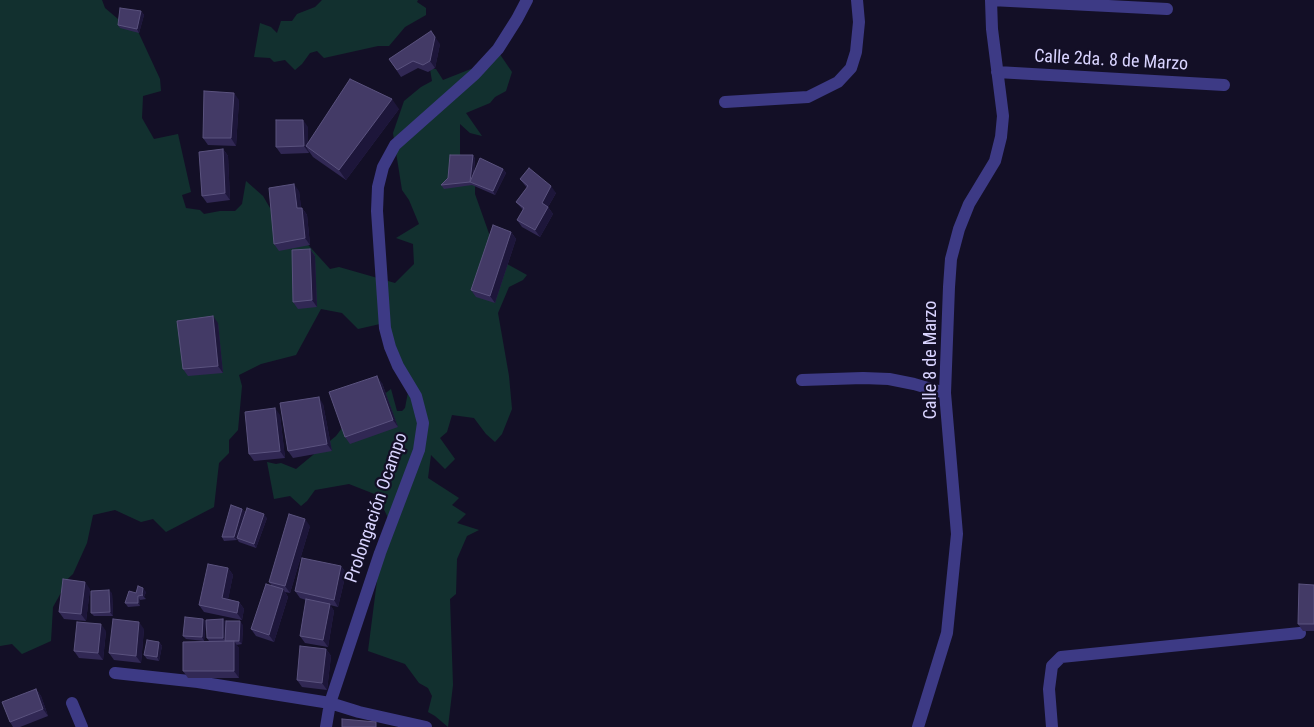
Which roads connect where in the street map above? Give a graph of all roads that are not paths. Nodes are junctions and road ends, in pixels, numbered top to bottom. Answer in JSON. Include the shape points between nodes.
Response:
{"nodes":[{"id":1,"x":527,"y":0,"type":"edge"},
{"id":2,"x":857,"y":0,"type":"edge"},
{"id":3,"x":992,"y":0,"type":"edge"},
{"id":4,"x":1167,"y":9,"type":"dead end"},
{"id":5,"x":997,"y":72,"type":"junction"},
{"id":6,"x":1224,"y":85,"type":"dead end"},
{"id":7,"x":725,"y":102,"type":"dead end"},
{"id":8,"x":802,"y":380,"type":"dead end"},
{"id":9,"x":946,"y":393,"type":"junction"},
{"id":10,"x":1300,"y":633,"type":"edge"},
{"id":11,"x":114,"y":673,"type":"dead end"},
{"id":12,"x":72,"y":703,"type":"dead end"},
{"id":13,"x":330,"y":703,"type":"junction"},
{"id":14,"x":82,"y":727,"type":"edge"},
{"id":15,"x":326,"y":727,"type":"edge"},
{"id":16,"x":426,"y":727,"type":"edge"},
{"id":17,"x":918,"y":727,"type":"edge"},
{"id":18,"x":1052,"y":727,"type":"edge"}],
"edges":[{"from":1,"to":13,"type":"street","name":"Prolongación Ocampo","via":[[498,49],[475,74],[395,145],[383,166],[377,211],[385,328],[398,366],[416,396],[423,423],[419,450],[380,553]]},
{"from":2,"to":7,"type":"street","via":[[856,52],[851,68],[838,82],[808,97]]},
{"from":3,"to":4,"type":"street"},
{"from":3,"to":5,"type":"street","name":"Calle 8 de Marzo"},
{"from":5,"to":6,"type":"street","name":"Calle 2da. 8 de Marzo"},
{"from":5,"to":9,"type":"street","name":"Calle 8 de Marzo","via":[[1003,116],[1001,137],[995,160],[959,229],[951,259]]},
{"from":8,"to":9,"type":"street","via":[[889,379]]},
{"from":9,"to":17,"type":"street","name":"Calle 8 de Marzo","via":[[957,534],[954,570],[947,633]]},
{"from":10,"to":18,"type":"street","via":[[1061,657],[1052,666],[1049,689]]},
{"from":11,"to":13,"type":"street","via":[[190,681]]},
{"from":12,"to":14,"type":"street"},
{"from":13,"to":15,"type":"street","name":"Prolongación Ocampo"},
{"from":13,"to":16,"type":"street"}]}
